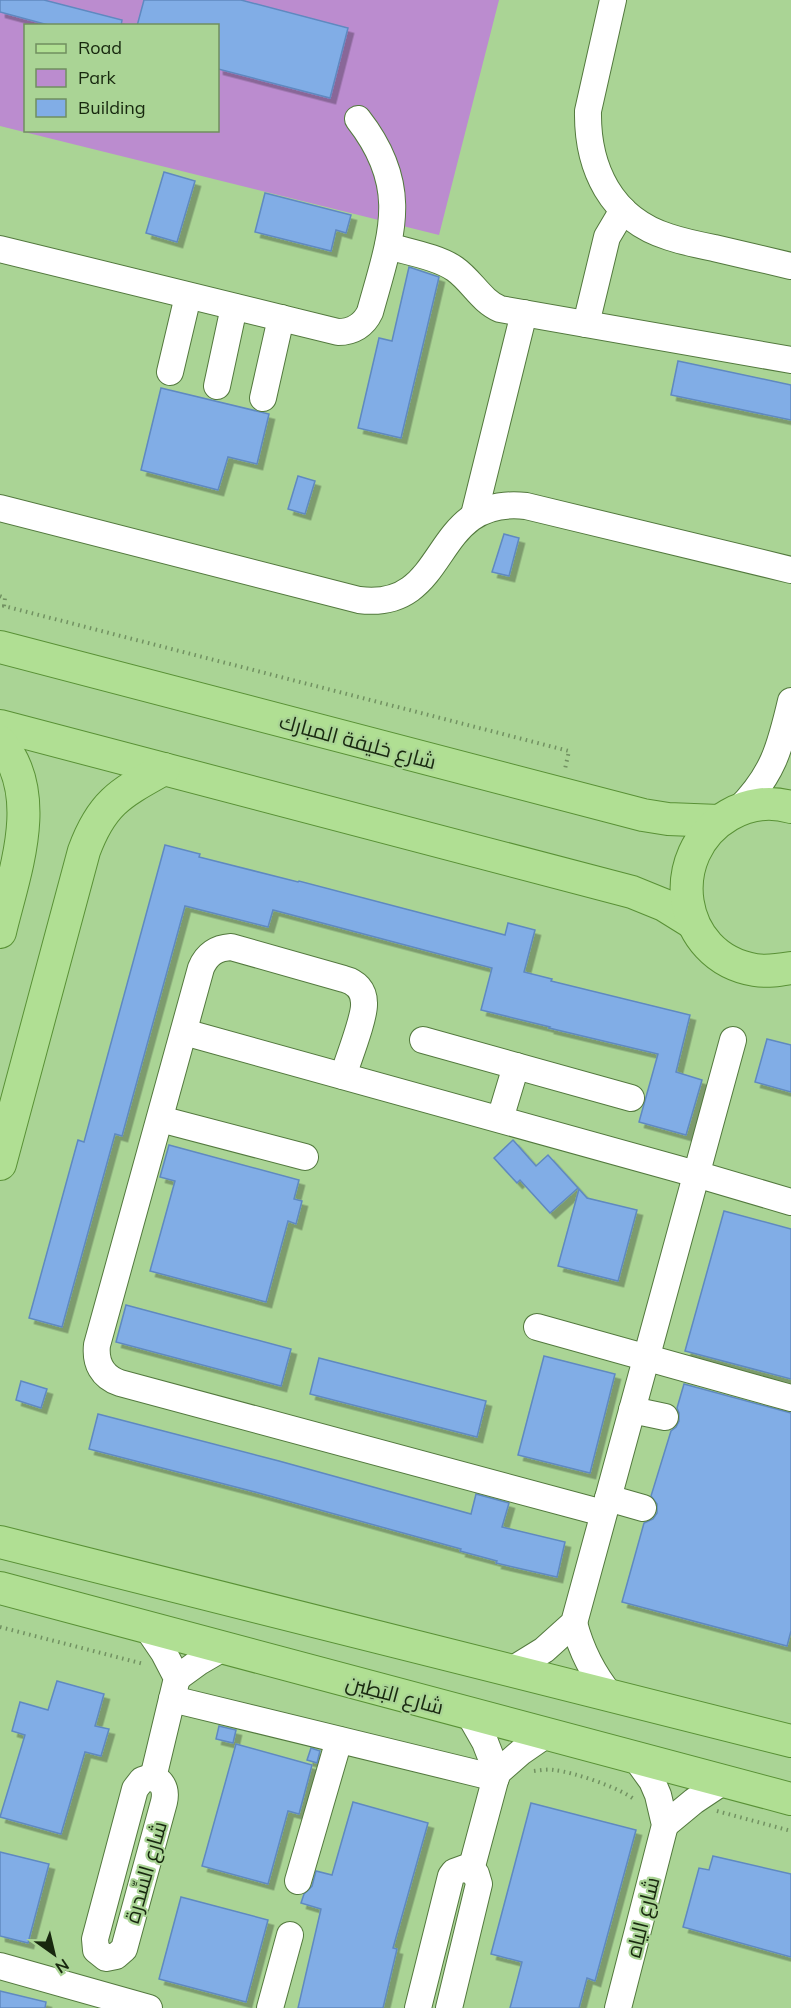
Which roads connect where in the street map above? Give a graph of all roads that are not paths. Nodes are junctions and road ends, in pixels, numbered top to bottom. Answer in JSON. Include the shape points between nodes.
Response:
{"nodes":[{"id":1,"x":613,"y":0,"type":"edge"},
{"id":2,"x":358,"y":119,"type":"dead end"},
{"id":3,"x":623,"y":210,"type":"junction"},
{"id":4,"x":388,"y":246,"type":"junction"},
{"id":5,"x":0,"y":249,"type":"edge"},
{"id":6,"x":791,"y":266,"type":"edge"},
{"id":7,"x":188,"y":296,"type":"junction"},
{"id":8,"x":234,"y":307,"type":"junction"},
{"id":9,"x":524,"y":313,"type":"junction"},
{"id":10,"x":281,"y":318,"type":"junction"},
{"id":11,"x":586,"y":324,"type":"junction"},
{"id":12,"x":791,"y":360,"type":"edge"},
{"id":13,"x":170,"y":372,"type":"dead end"},
{"id":14,"x":218,"y":386,"type":"dead end"},
{"id":15,"x":263,"y":398,"type":"dead end"},
{"id":16,"x":0,"y":508,"type":"edge"},
{"id":17,"x":474,"y":515,"type":"junction"},
{"id":18,"x":791,"y":570,"type":"edge"},
{"id":19,"x":0,"y":646,"type":"edge"},
{"id":20,"x":791,"y":701,"type":"edge"},
{"id":21,"x":0,"y":726,"type":"edge"},
{"id":22,"x":0,"y":742,"type":"edge"},
{"id":23,"x":164,"y":769,"type":"junction"},
{"id":24,"x":791,"y":807,"type":"edge"},
{"id":25,"x":729,"y":815,"type":"junction"},
{"id":26,"x":693,"y":923,"type":"junction"},
{"id":27,"x":0,"y":932,"type":"edge"},
{"id":28,"x":791,"y":968,"type":"edge"},
{"id":29,"x":184,"y":1032,"type":"junction"},
{"id":30,"x":423,"y":1040,"type":"dead end"},
{"id":31,"x":733,"y":1040,"type":"dead end"},
{"id":32,"x":516,"y":1066,"type":"junction"},
{"id":33,"x":343,"y":1076,"type":"junction"},
{"id":34,"x":631,"y":1098,"type":"dead end"},
{"id":35,"x":160,"y":1119,"type":"junction"},
{"id":36,"x":500,"y":1119,"type":"junction"},
{"id":37,"x":305,"y":1157,"type":"dead end"},
{"id":38,"x":0,"y":1164,"type":"edge"},
{"id":39,"x":696,"y":1174,"type":"junction"},
{"id":40,"x":791,"y":1203,"type":"edge"},
{"id":41,"x":537,"y":1327,"type":"dead end"},
{"id":42,"x":646,"y":1358,"type":"junction"},
{"id":43,"x":791,"y":1398,"type":"edge"},
{"id":44,"x":632,"y":1410,"type":"junction"},
{"id":45,"x":664,"y":1417,"type":"dead end"},
{"id":46,"x":606,"y":1506,"type":"junction"},
{"id":47,"x":643,"y":1508,"type":"dead end"},
{"id":48,"x":7,"y":1541,"type":"edge"},
{"id":49,"x":0,"y":1588,"type":"edge"},
{"id":50,"x":573,"y":1623,"type":"junction"},
{"id":51,"x":147,"y":1628,"type":"junction"},
{"id":52,"x":223,"y":1648,"type":"junction"},
{"id":53,"x":510,"y":1671,"type":"junction"},
{"id":54,"x":174,"y":1688,"type":"junction"},
{"id":55,"x":611,"y":1696,"type":"junction"},
{"id":56,"x":469,"y":1714,"type":"junction"},
{"id":57,"x":547,"y":1734,"type":"junction"},
{"id":58,"x":339,"y":1740,"type":"junction"},
{"id":59,"x":791,"y":1741,"type":"edge"},
{"id":60,"x":634,"y":1756,"type":"junction"},
{"id":61,"x":496,"y":1776,"type":"junction"},
{"id":62,"x":724,"y":1781,"type":"junction"},
{"id":63,"x":791,"y":1799,"type":"edge"},
{"id":64,"x":665,"y":1825,"type":"junction"},
{"id":65,"x":471,"y":1870,"type":"junction"},
{"id":66,"x":298,"y":1881,"type":"dead end"},
{"id":67,"x":290,"y":1935,"type":"dead end"},
{"id":68,"x":0,"y":1965,"type":"edge"},
{"id":69,"x":97,"y":1993,"type":"junction"},
{"id":70,"x":149,"y":2008,"type":"edge"},
{"id":71,"x":270,"y":2008,"type":"edge"},
{"id":72,"x":418,"y":2008,"type":"edge"},
{"id":73,"x":449,"y":2008,"type":"edge"},
{"id":74,"x":618,"y":2008,"type":"edge"}],
"edges":[{"from":1,"to":3,"type":"street","via":[[590,102],[588,129],[594,165]]},
{"from":2,"to":4,"type":"street","via":[[378,148],[390,181],[393,223]]},
{"from":3,"to":6,"type":"street","via":[[669,237]]},
{"from":3,"to":11,"type":"street","via":[[607,237]]},
{"from":4,"to":9,"type":"street","via":[[452,267],[493,306]]},
{"from":4,"to":10,"type":"street","via":[[370,312],[357,328],[338,332]]},
{"from":5,"to":7,"type":"street"},
{"from":7,"to":8,"type":"street"},
{"from":7,"to":13,"type":"street"},
{"from":8,"to":10,"type":"street"},
{"from":8,"to":14,"type":"street"},
{"from":9,"to":11,"type":"street"},
{"from":9,"to":17,"type":"street"},
{"from":10,"to":15,"type":"street"},
{"from":11,"to":12,"type":"street"},
{"from":16,"to":17,"type":"street","via":[[370,601],[394,598],[415,586],[453,534]]},
{"from":17,"to":18,"type":"street","via":[[499,506],[526,506]]},
{"from":19,"to":25,"type":"main road","name":"شارع خليفة المبارك","via":[[643,815],[668,819]]},
{"from":20,"to":25,"type":"street","via":[[774,762],[759,788]]},
{"from":21,"to":23,"type":"main road"},
{"from":22,"to":27,"type":"main road","via":[[13,760],[24,808],[19,853]]},
{"from":23,"to":26,"type":"main road","via":[[632,892]]},
{"from":23,"to":38,"type":"main road","via":[[120,794],[107,806],[90,834]]},
{"from":24,"to":25,"type":"main road","name":"شارع خليفة المبارك","via":[[759,804]]},
{"from":25,"to":26,"type":"main road","via":[[706,834],[688,867],[687,905]]},
{"from":26,"to":28,"type":"main road","via":[[718,954],[735,964],[754,970]]},
{"from":29,"to":33,"type":"street"},
{"from":29,"to":33,"type":"street","via":[[201,968],[209,955],[231,947],[350,981],[360,989],[364,1007]]},
{"from":29,"to":35,"type":"street"},
{"from":30,"to":32,"type":"street"},
{"from":31,"to":39,"type":"street"},
{"from":32,"to":34,"type":"street"},
{"from":32,"to":36,"type":"street"},
{"from":33,"to":36,"type":"street"},
{"from":35,"to":37,"type":"street"},
{"from":35,"to":46,"type":"street","via":[[97,1345],[97,1361],[106,1376],[120,1383]]},
{"from":36,"to":39,"type":"street"},
{"from":39,"to":40,"type":"street"},
{"from":39,"to":42,"type":"street"},
{"from":41,"to":42,"type":"street"},
{"from":42,"to":43,"type":"street"},
{"from":42,"to":44,"type":"street"},
{"from":44,"to":45,"type":"street"},
{"from":44,"to":46,"type":"street"},
{"from":46,"to":47,"type":"street"},
{"from":46,"to":50,"type":"street"},
{"from":48,"to":53,"type":"main road"},
{"from":49,"to":51,"type":"main road","name":"شارع البَطِين"},
{"from":50,"to":53,"type":"street","via":[[544,1650]]},
{"from":50,"to":55,"type":"street","via":[[584,1654]]},
{"from":51,"to":52,"type":"main road","name":"شارع البَطِين"},
{"from":51,"to":54,"type":"street","via":[[165,1653]]},
{"from":52,"to":54,"type":"street","via":[[199,1662]]},
{"from":52,"to":56,"type":"main road","name":"شارع البَطِين"},
{"from":53,"to":55,"type":"main road"},
{"from":54,"to":58,"type":"street"},
{"from":54,"to":69,"type":"street","name":"شارع السِّدرة","via":[[153,1778],[163,1785],[164,1802],[124,1949],[106,1958]]},
{"from":55,"to":59,"type":"main road"},
{"from":56,"to":57,"type":"main road","name":"شارع البَطِين"},
{"from":56,"to":61,"type":"street","via":[[485,1742]]},
{"from":57,"to":60,"type":"main road","name":"شارع البَطِين"},
{"from":57,"to":61,"type":"street","via":[[520,1752]]},
{"from":58,"to":61,"type":"street"},
{"from":58,"to":66,"type":"street"},
{"from":60,"to":62,"type":"main road","name":"شارع البَطِين"},
{"from":60,"to":64,"type":"street","name":"شارع الياه","via":[[652,1781]]},
{"from":61,"to":65,"type":"street"},
{"from":62,"to":63,"type":"main road","name":"شارع البَطِين"},
{"from":62,"to":64,"type":"street"},
{"from":64,"to":74,"type":"street","name":"شارع الياه"},
{"from":65,"to":72,"type":"street","via":[[459,1869],[451,1876]]},
{"from":65,"to":73,"type":"street","via":[[479,1884]]},
{"from":67,"to":71,"type":"street"},
{"from":68,"to":69,"type":"street"},
{"from":69,"to":70,"type":"street"}]}
